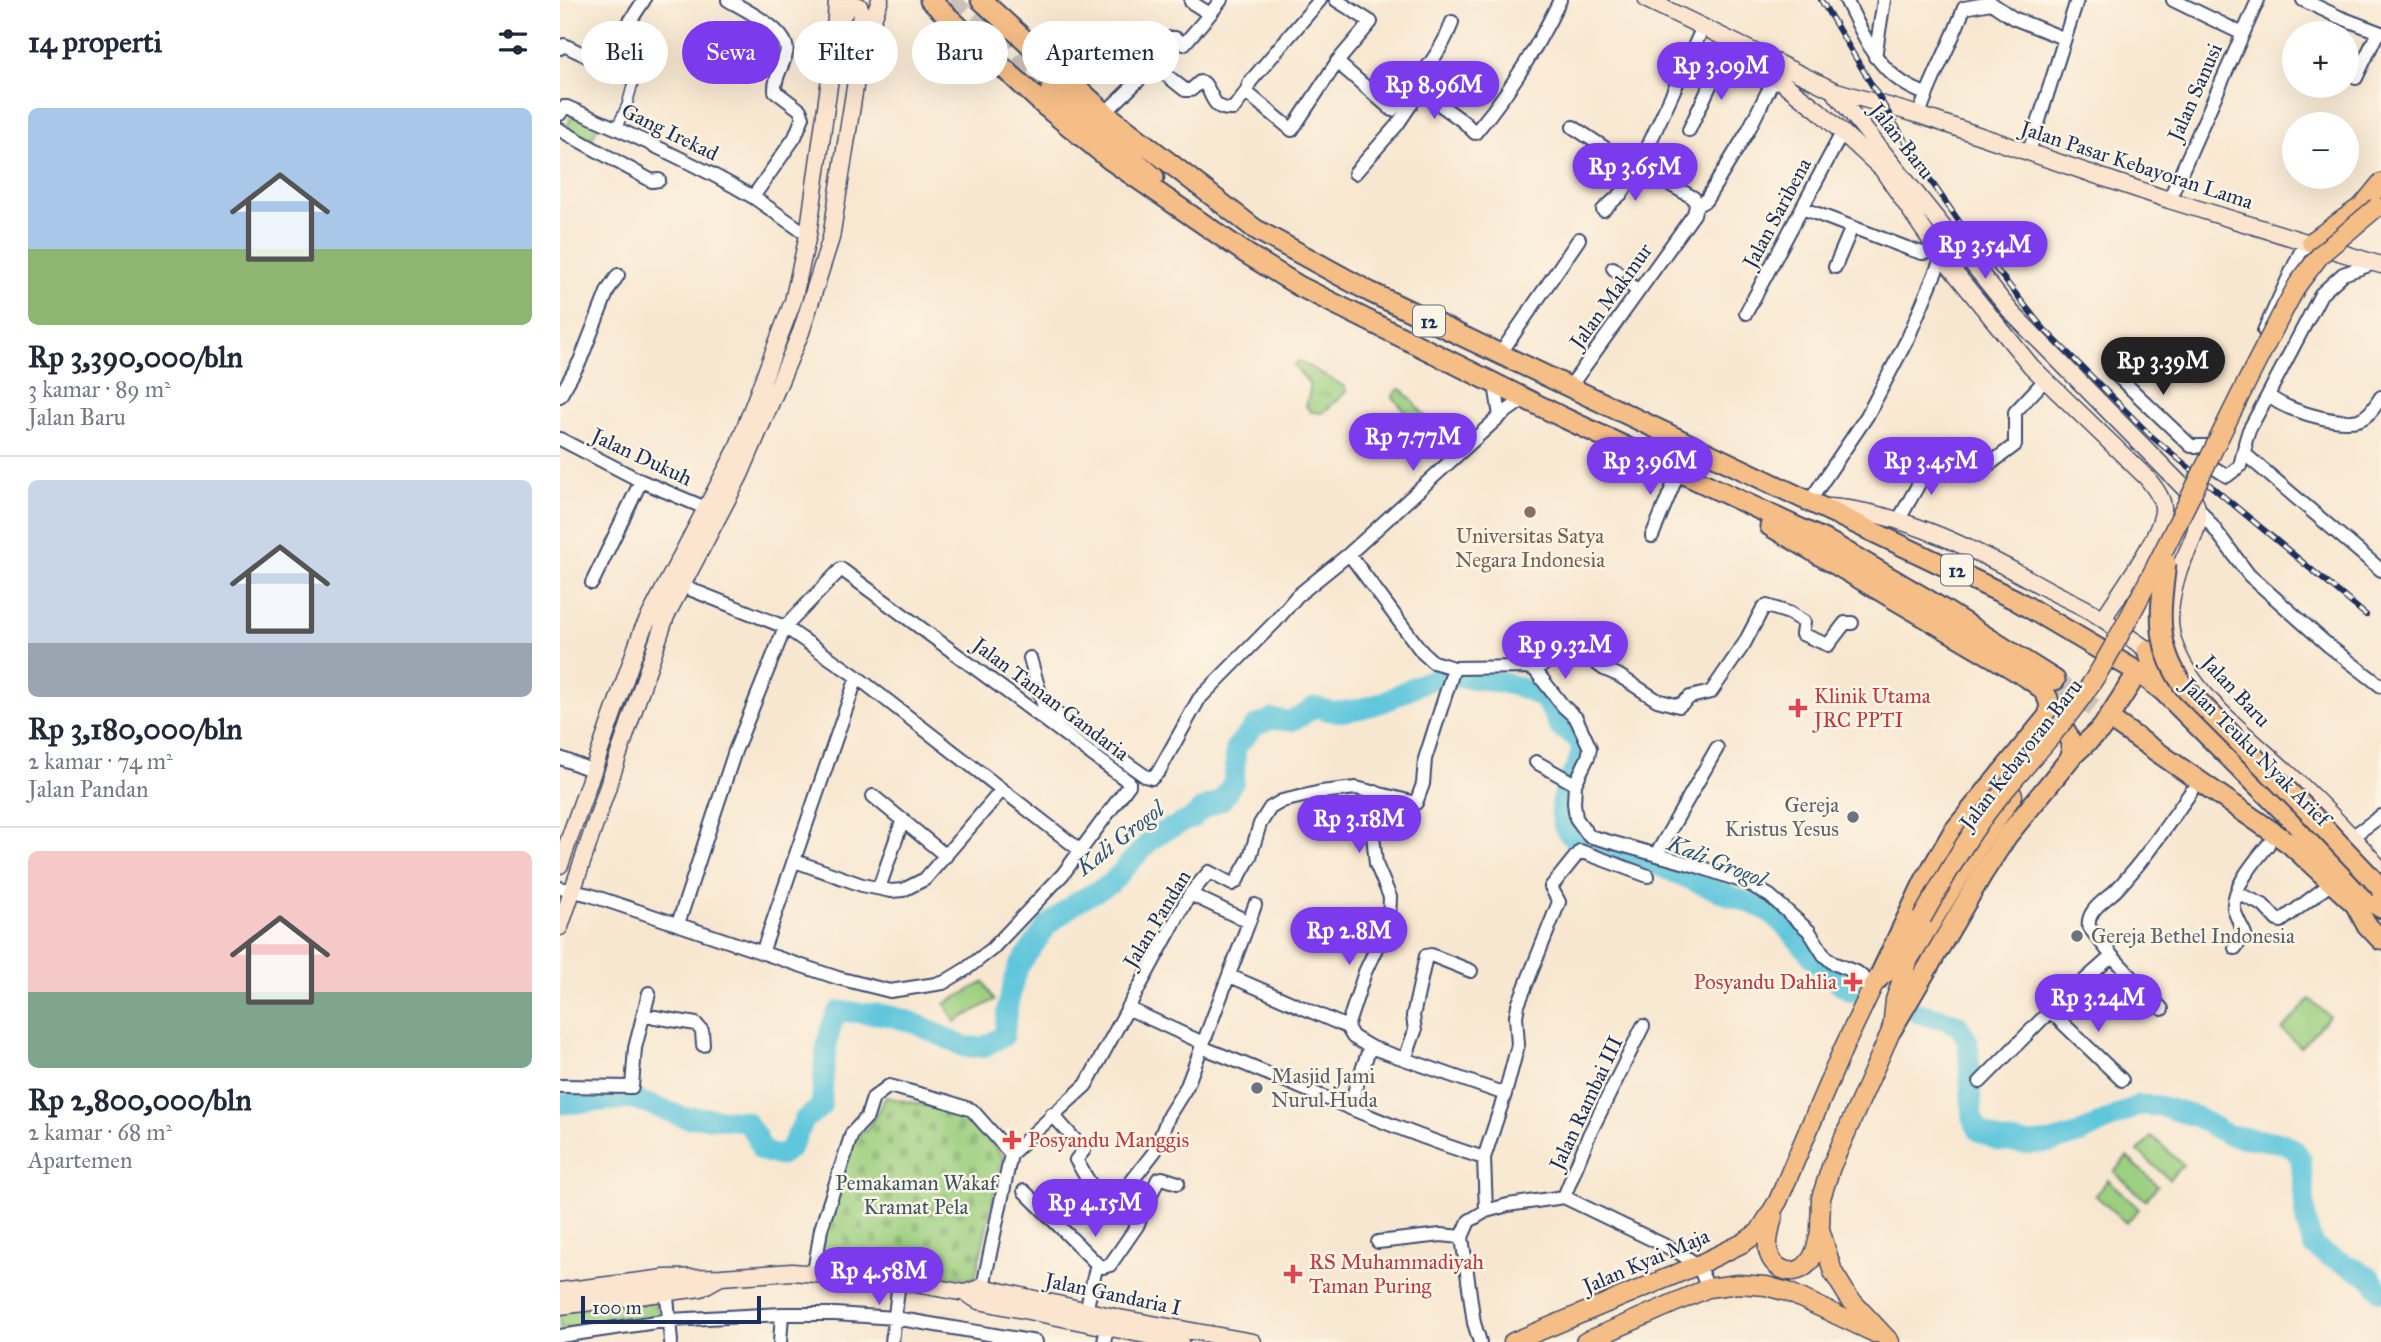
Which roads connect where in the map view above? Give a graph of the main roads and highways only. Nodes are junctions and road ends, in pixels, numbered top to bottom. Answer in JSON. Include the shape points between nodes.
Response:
{"nodes":[{"id":1,"x":837,"y":0,"type":"edge"},
{"id":2,"x":880,"y":0,"type":"edge"},
{"id":3,"x":930,"y":0,"type":"edge"},
{"id":4,"x":981,"y":0,"type":"edge"},
{"id":5,"x":1653,"y":1,"type":"edge"},
{"id":6,"x":835,"y":21,"type":"edge"},
{"id":7,"x":838,"y":21,"type":"edge"},
{"id":8,"x":861,"y":21,"type":"edge"},
{"id":9,"x":871,"y":21,"type":"edge"},
{"id":10,"x":1731,"y":46,"type":"junction"},
{"id":11,"x":829,"y":84,"type":"edge"},
{"id":12,"x":855,"y":84,"type":"edge"},
{"id":13,"x":1051,"y":89,"type":"tunnel mouth"},
{"id":14,"x":1833,"y":90,"type":"junction"},
{"id":15,"x":1882,"y":103,"type":"junction"},
{"id":16,"x":1846,"y":104,"type":"junction"},
{"id":17,"x":1098,"y":117,"type":"junction"},
{"id":18,"x":2381,"y":183,"type":"edge"},
{"id":19,"x":2380,"y":209,"type":"edge"},
{"id":20,"x":1196,"y":219,"type":"junction"},
{"id":21,"x":2311,"y":242,"type":"junction"},
{"id":22,"x":2378,"y":264,"type":"edge"},
{"id":23,"x":796,"y":292,"type":"junction"},
{"id":24,"x":813,"y":295,"type":"junction"},
{"id":25,"x":1731,"y":495,"type":"junction"},
{"id":26,"x":1816,"y":504,"type":"junction"},
{"id":27,"x":2155,"y":536,"type":"junction"},
{"id":28,"x":2185,"y":554,"type":"junction"},
{"id":29,"x":2166,"y":563,"type":"junction"},
{"id":30,"x":2103,"y":619,"type":"junction"},
{"id":31,"x":2147,"y":650,"type":"junction"},
{"id":32,"x":2181,"y":663,"type":"junction"},
{"id":33,"x":2138,"y":672,"type":"junction"},
{"id":34,"x":2055,"y":680,"type":"tunnel mouth"},
{"id":35,"x":2164,"y":692,"type":"junction"},
{"id":36,"x":2110,"y":726,"type":"junction"},
{"id":37,"x":2038,"y":728,"type":"junction"},
{"id":38,"x":2072,"y":757,"type":"junction"},
{"id":39,"x":560,"y":865,"type":"edge"},
{"id":40,"x":2381,"y":870,"type":"edge"},
{"id":41,"x":2326,"y":876,"type":"junction"},
{"id":42,"x":566,"y":889,"type":"edge"},
{"id":43,"x":2371,"y":900,"type":"edge"},
{"id":44,"x":2381,"y":914,"type":"edge"},
{"id":45,"x":1926,"y":923,"type":"junction"},
{"id":46,"x":2381,"y":926,"type":"edge"},
{"id":47,"x":560,"y":927,"type":"edge"},
{"id":48,"x":2381,"y":940,"type":"edge"},
{"id":49,"x":1876,"y":983,"type":"junction"},
{"id":50,"x":1892,"y":1029,"type":"junction"},
{"id":51,"x":1778,"y":1200,"type":"junction"},
{"id":52,"x":1820,"y":1229,"type":"junction"},
{"id":53,"x":666,"y":1285,"type":"junction"},
{"id":54,"x":560,"y":1291,"type":"edge"},
{"id":55,"x":976,"y":1294,"type":"junction"},
{"id":56,"x":560,"y":1306,"type":"edge"},
{"id":57,"x":1107,"y":1329,"type":"edge"},
{"id":58,"x":1218,"y":1339,"type":"edge"},
{"id":59,"x":1180,"y":1342,"type":"edge"},
{"id":60,"x":1253,"y":1342,"type":"edge"},
{"id":61,"x":1513,"y":1342,"type":"edge"},
{"id":62,"x":1585,"y":1342,"type":"edge"},
{"id":63,"x":1890,"y":1342,"type":"edge"}],
"edges":[{"from":1,"to":6,"type":"main road"},
{"from":2,"to":9,"type":"main road"},
{"from":3,"to":20,"type":"highway","number":"12","via":[[1109,159]]},
{"from":4,"to":17,"type":"highway","number":"12"},
{"from":5,"to":10,"type":"main road"},
{"from":7,"to":8,"type":"main road","via":[[851,4],[859,6]]},
{"from":10,"to":14,"type":"main road"},
{"from":10,"to":27,"type":"main road","name":"Jalan Baru","via":[[1843,131],[1882,169],[1939,254],[2044,380],[2158,492],[2163,505]]},
{"from":11,"to":23,"type":"main road"},
{"from":12,"to":24,"type":"main road","via":[[831,238]]},
{"from":13,"to":17,"type":"highway","number":"12"},
{"from":14,"to":15,"type":"main road","name":"Jalan Pasar Kebayoran Lama"},
{"from":14,"to":16,"type":"main road","name":"Jalan Baru"},
{"from":15,"to":16,"type":"main road","name":"Jalan Pasar Kebayoran Lama"},
{"from":15,"to":21,"type":"main road","name":"Jalan Pasar Kebayoran Lama","via":[[2168,200]]},
{"from":16,"to":28,"type":"main road","name":"Jalan Baru","via":[[2012,313],[2193,497],[2198,526]]},
{"from":17,"to":20,"type":"highway","number":"12"},
{"from":17,"to":26,"type":"highway","number":"12","via":[[1149,160],[1340,277]]},
{"from":18,"to":21,"type":"main road","via":[[2363,205]]},
{"from":19,"to":29,"type":"main road","name":"Jalan Kebayoran Baru","via":[[2308,285]]},
{"from":19,"to":45,"type":"main road","name":"Jalan Kebayoran Baru","bridge":true,"via":[[2321,254],[2298,284],[2100,668],[2077,704],[1968,838]]},
{"from":20,"to":25,"type":"highway","number":"12","via":[[1299,286]]},
{"from":21,"to":22,"type":"main road","name":"Jalan Pasar Kebayoran Lama"},
{"from":23,"to":24,"type":"main road"},
{"from":23,"to":39,"type":"main road","via":[[736,451],[642,631]]},
{"from":24,"to":42,"type":"main road","via":[[740,475],[666,616]]},
{"from":25,"to":34,"type":"highway","number":"12","via":[[1865,561]]},
{"from":25,"to":37,"type":"highway","via":[[1784,535],[2039,686],[2051,708]]},
{"from":26,"to":30,"type":"main road","via":[[1936,534]]},
{"from":26,"to":33,"type":"highway","name":"Jalan Teuku Nyak Arief","number":"12","via":[[2003,593]]},
{"from":27,"to":28,"type":"main road","via":[[2162,550]]},
{"from":27,"to":30,"type":"main road","name":"Jalan Baru"},
{"from":28,"to":32,"type":"main road","name":"Jalan Baru","via":[[2170,620]]},
{"from":29,"to":43,"type":"highway","bridge":true,"via":[[2160,623],[2176,676],[2310,813]]},
{"from":29,"to":45,"type":"main road","name":"Jalan Kebayoran Baru","via":[[2096,696],[1993,823]]},
{"from":30,"to":31,"type":"main road"},
{"from":31,"to":32,"type":"main road"},
{"from":31,"to":35,"type":"highway"},
{"from":32,"to":40,"type":"main road","name":"Jalan Baru","via":[[2213,702],[2353,836]]},
{"from":33,"to":35,"type":"highway","name":"Jalan Teuku Nyak Arief","number":"12"},
{"from":33,"to":36,"type":"highway"},
{"from":35,"to":43,"type":"highway","name":"Jalan Teuku Nyak Arief","number":"12"},
{"from":36,"to":38,"type":"highway"},
{"from":36,"to":41,"type":"highway","number":"12","via":[[2290,844]]},
{"from":36,"to":41,"type":"highway","via":[[2191,792],[2290,859]]},
{"from":37,"to":38,"type":"highway","via":[[2063,728],[2071,737]]},
{"from":37,"to":49,"type":"highway","via":[[1953,832],[1920,889]]},
{"from":38,"to":50,"type":"highway","via":[[2001,845]]},
{"from":41,"to":43,"type":"highway","name":"Jalan Teuku Nyak Arief","number":"12"},
{"from":42,"to":47,"type":"main road"},
{"from":43,"to":44,"type":"highway","number":"12"},
{"from":43,"to":46,"type":"highway","number":"12"},
{"from":43,"to":48,"type":"highway","name":"Jalan Teuku Nyak Arief","number":"12","via":[[2366,924]]},
{"from":45,"to":49,"type":"main road","name":"Jalan Kebayoran Baru"},
{"from":45,"to":50,"type":"main road","name":"Jalan Kebayoran Baru","via":[[1895,1000]]},
{"from":49,"to":51,"type":"main road","name":"Jalan Kebayoran Baru"},
{"from":50,"to":52,"type":"main road","name":"Jalan Kebayoran Baru","via":[[1831,1167],[1821,1198]]},
{"from":51,"to":52,"type":"main road","via":[[1768,1243],[1778,1267],[1794,1272],[1808,1264]]},
{"from":51,"to":61,"type":"main road","name":"Jalan Kyai Maja","via":[[1759,1232],[1743,1243]]},
{"from":52,"to":63,"type":"main road","name":"Jalan Kebayoran Baru","via":[[1843,1290]]},
{"from":53,"to":54,"type":"main road","name":"Jalan Gandaria I"},
{"from":53,"to":55,"type":"main road","name":"Jalan Gandaria I","via":[[792,1272],[899,1281]]},
{"from":53,"to":56,"type":"main road","name":"Jalan Gandaria I"},
{"from":55,"to":57,"type":"main road","name":"Jalan Gandaria I"},
{"from":55,"to":57,"type":"main road","name":"Jalan Gandaria I","via":[[1086,1311]]},
{"from":57,"to":58,"type":"main road","name":"Jalan Gandaria I"},
{"from":57,"to":59,"type":"main road","name":"Jalan Gandaria I"},
{"from":58,"to":60,"type":"main road","name":"Jalan Gandaria I"},
{"from":62,"to":63,"type":"main road","via":[[1708,1288],[1738,1284],[1775,1288]]}]}
